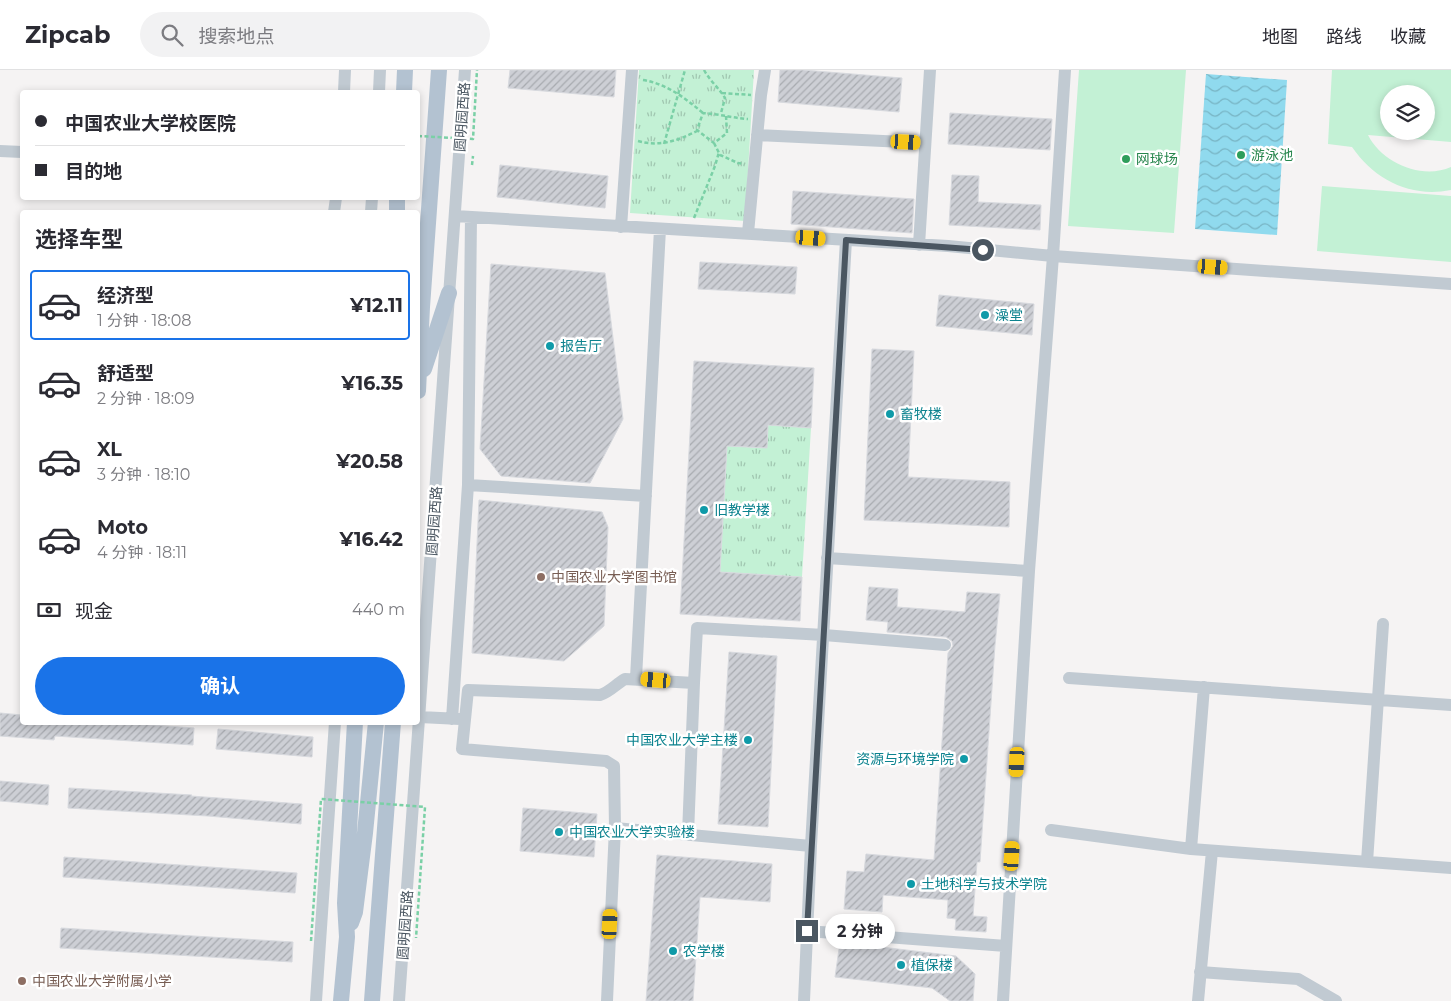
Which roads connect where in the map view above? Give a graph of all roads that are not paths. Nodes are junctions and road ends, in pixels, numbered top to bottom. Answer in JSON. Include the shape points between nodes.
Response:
{"nodes":[{"id":1,"x":345,"y":70,"type":"edge"},
{"id":2,"x":380,"y":70,"type":"edge"},
{"id":3,"x":405,"y":70,"type":"edge"},
{"id":4,"x":439,"y":70,"type":"edge"},
{"id":5,"x":465,"y":70,"type":"edge"},
{"id":6,"x":766,"y":70,"type":"edge"},
{"id":7,"x":930,"y":70,"type":"edge"},
{"id":8,"x":1065,"y":70,"type":"edge"},
{"id":9,"x":631,"y":74,"type":"edge"},
{"id":10,"x":344,"y":90,"type":"edge"},
{"id":11,"x":379,"y":90,"type":"edge"},
{"id":12,"x":404,"y":90,"type":"edge"},
{"id":13,"x":757,"y":135,"type":"junction"},
{"id":14,"x":925,"y":143,"type":"junction"},
{"id":15,"x":0,"y":151,"type":"edge"},
{"id":16,"x":20,"y":152,"type":"edge"},
{"id":17,"x":455,"y":216,"type":"junction"},
{"id":18,"x":471,"y":217,"type":"junction"},
{"id":19,"x":621,"y":227,"type":"junction"},
{"id":20,"x":660,"y":229,"type":"junction"},
{"id":21,"x":748,"y":233,"type":"junction"},
{"id":22,"x":846,"y":240,"type":"junction"},
{"id":23,"x":919,"y":245,"type":"junction"},
{"id":24,"x":1053,"y":256,"type":"junction"},
{"id":25,"x":1451,"y":284,"type":"edge"},
{"id":26,"x":449,"y":292,"type":"junction"},
{"id":27,"x":420,"y":349,"type":"edge"},
{"id":28,"x":420,"y":385,"type":"edge"},
{"id":29,"x":468,"y":485,"type":"junction"},
{"id":30,"x":646,"y":496,"type":"junction"},
{"id":31,"x":827,"y":558,"type":"junction"},
{"id":32,"x":1029,"y":571,"type":"junction"},
{"id":33,"x":1384,"y":624,"type":"dead end"},
{"id":34,"x":824,"y":635,"type":"junction"},
{"id":35,"x":945,"y":645,"type":"dead end"},
{"id":36,"x":636,"y":678,"type":"junction"},
{"id":37,"x":1069,"y":678,"type":"dead end"},
{"id":38,"x":694,"y":683,"type":"junction"},
{"id":39,"x":1204,"y":688,"type":"junction"},
{"id":40,"x":1378,"y":700,"type":"junction"},
{"id":41,"x":1451,"y":705,"type":"edge"},
{"id":42,"x":420,"y":717,"type":"joint"},
{"id":43,"x":459,"y":719,"type":"junction"},
{"id":44,"x":335,"y":725,"type":"edge"},
{"id":45,"x":355,"y":725,"type":"edge"},
{"id":46,"x":376,"y":725,"type":"edge"},
{"id":47,"x":393,"y":725,"type":"edge"},
{"id":48,"x":419,"y":725,"type":"edge"},
{"id":49,"x":615,"y":828,"type":"junction"},
{"id":50,"x":1051,"y":830,"type":"dead end"},
{"id":51,"x":688,"y":834,"type":"junction"},
{"id":52,"x":810,"y":846,"type":"junction"},
{"id":53,"x":1192,"y":850,"type":"junction"},
{"id":54,"x":1212,"y":851,"type":"junction"},
{"id":55,"x":1367,"y":862,"type":"junction"},
{"id":56,"x":1451,"y":868,"type":"edge"},
{"id":57,"x":807,"y":931,"type":"junction"},
{"id":58,"x":347,"y":937,"type":"junction"},
{"id":59,"x":1006,"y":946,"type":"junction"},
{"id":60,"x":1200,"y":972,"type":"junction"},
{"id":61,"x":316,"y":1001,"type":"edge"},
{"id":62,"x":341,"y":1001,"type":"edge"},
{"id":63,"x":372,"y":1001,"type":"edge"},
{"id":64,"x":399,"y":1001,"type":"edge"},
{"id":65,"x":607,"y":1001,"type":"edge"},
{"id":66,"x":804,"y":1001,"type":"edge"},
{"id":67,"x":1003,"y":1001,"type":"edge"},
{"id":68,"x":1198,"y":1001,"type":"edge"},
{"id":69,"x":1336,"y":1001,"type":"edge"}],
"edges":[{"from":1,"to":10,"type":"street"},
{"from":2,"to":11,"type":"street"},
{"from":3,"to":12,"type":"main road"},
{"from":4,"to":27,"type":"main road","name":"圆明园西路"},
{"from":5,"to":17,"type":"street","name":"圆明园西路"},
{"from":6,"to":13,"type":"street"},
{"from":7,"to":14,"type":"street"},
{"from":8,"to":24,"type":"street"},
{"from":9,"to":19,"type":"street"},
{"from":13,"to":14,"type":"street"},
{"from":13,"to":21,"type":"street"},
{"from":14,"to":23,"type":"street"},
{"from":15,"to":16,"type":"street"},
{"from":17,"to":18,"type":"street"},
{"from":17,"to":26,"type":"street","name":"圆明园西路"},
{"from":18,"to":19,"type":"street"},
{"from":18,"to":29,"type":"street"},
{"from":19,"to":20,"type":"street"},
{"from":20,"to":21,"type":"street"},
{"from":20,"to":30,"type":"street"},
{"from":21,"to":22,"type":"street"},
{"from":22,"to":23,"type":"street"},
{"from":22,"to":31,"type":"street"},
{"from":23,"to":24,"type":"street"},
{"from":24,"to":25,"type":"street"},
{"from":24,"to":32,"type":"street"},
{"from":26,"to":28,"type":"main road"},
{"from":26,"to":42,"type":"street","name":"圆明园西路"},
{"from":29,"to":30,"type":"street"},
{"from":29,"to":43,"type":"street"},
{"from":30,"to":36,"type":"street"},
{"from":31,"to":32,"type":"street"},
{"from":31,"to":34,"type":"street"},
{"from":32,"to":59,"type":"street"},
{"from":33,"to":40,"type":"street"},
{"from":34,"to":35,"type":"street"},
{"from":34,"to":38,"type":"street","via":[[697,628]]},
{"from":34,"to":52,"type":"street"},
{"from":36,"to":38,"type":"street"},
{"from":36,"to":43,"type":"street","via":[[625,679],[600,695],[468,690]]},
{"from":37,"to":39,"type":"street"},
{"from":38,"to":51,"type":"street"},
{"from":39,"to":40,"type":"street"},
{"from":39,"to":53,"type":"street"},
{"from":40,"to":41,"type":"street"},
{"from":40,"to":55,"type":"street"},
{"from":42,"to":43,"type":"street"},
{"from":43,"to":49,"type":"street","via":[[462,749],[606,760],[614,766]]},
{"from":44,"to":61,"type":"street"},
{"from":45,"to":58,"type":"main road","via":[[345,903]]},
{"from":46,"to":58,"type":"main road","via":[[355,912]]},
{"from":47,"to":63,"type":"main road","name":"圆明园西路"},
{"from":48,"to":64,"type":"street","name":"圆明园西路"},
{"from":49,"to":51,"type":"street"},
{"from":49,"to":65,"type":"street"},
{"from":50,"to":53,"type":"street"},
{"from":51,"to":52,"type":"street"},
{"from":52,"to":57,"type":"street"},
{"from":53,"to":54,"type":"street"},
{"from":54,"to":55,"type":"street"},
{"from":54,"to":60,"type":"street"},
{"from":55,"to":56,"type":"street"},
{"from":57,"to":59,"type":"street"},
{"from":57,"to":66,"type":"street"},
{"from":58,"to":62,"type":"main road"},
{"from":59,"to":67,"type":"street"},
{"from":60,"to":68,"type":"street"},
{"from":60,"to":69,"type":"street","via":[[1298,979]]}]}
